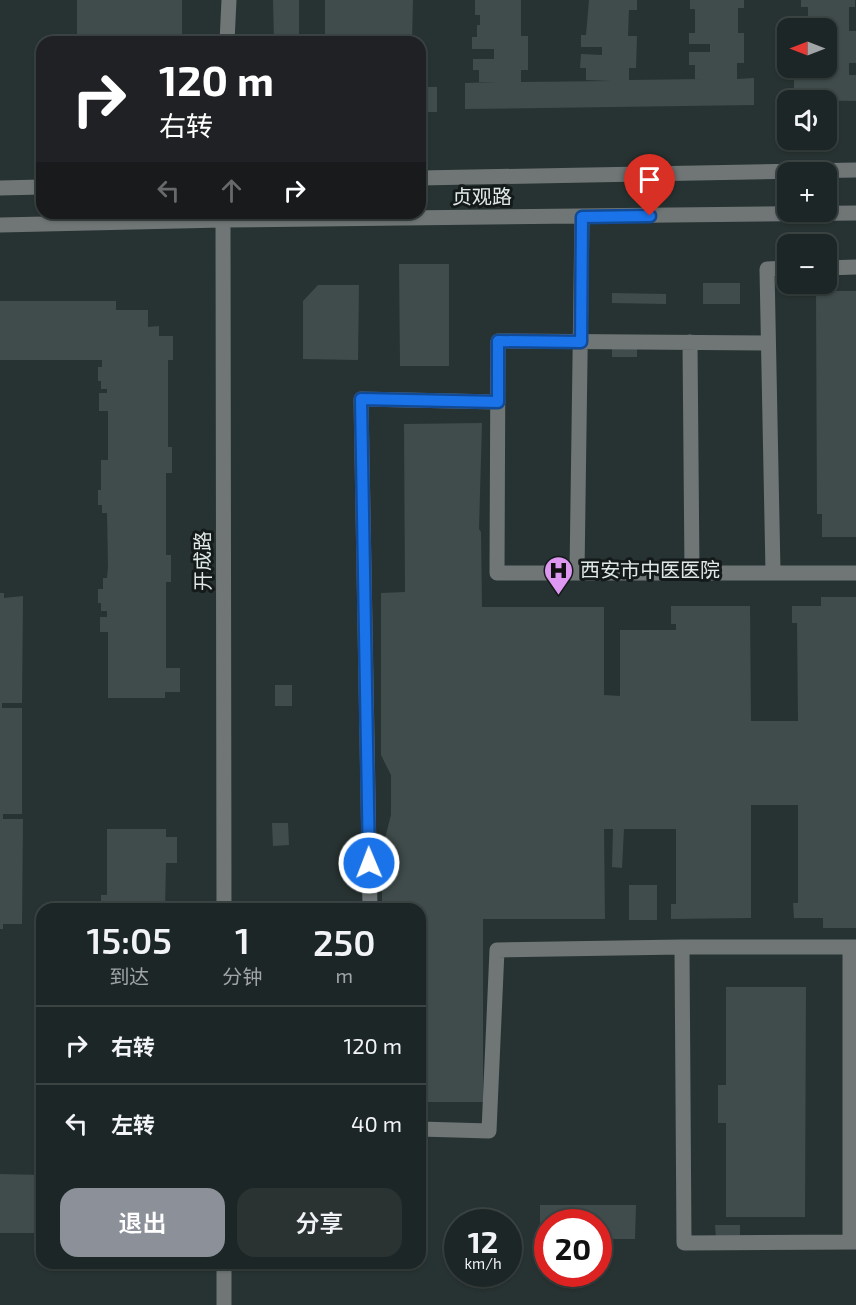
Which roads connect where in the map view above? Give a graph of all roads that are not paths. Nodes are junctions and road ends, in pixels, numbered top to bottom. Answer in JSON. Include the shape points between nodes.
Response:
{"nodes":[{"id":1,"x":229,"y":0,"type":"edge"},
{"id":2,"x":227,"y":36,"type":"edge"},
{"id":3,"x":856,"y":170,"type":"edge"},
{"id":4,"x":426,"y":178,"type":"edge"},
{"id":5,"x":36,"y":187,"type":"edge"},
{"id":6,"x":0,"y":188,"type":"edge"},
{"id":7,"x":856,"y":213,"type":"edge"},
{"id":8,"x":426,"y":217,"type":"edge"},
{"id":9,"x":582,"y":217,"type":"junction"},
{"id":10,"x":167,"y":219,"type":"edge"},
{"id":11,"x":223,"y":219,"type":"edge"},
{"id":12,"x":0,"y":225,"type":"edge"},
{"id":13,"x":856,"y":267,"type":"edge"},
{"id":14,"x":837,"y":268,"type":"edge"},
{"id":15,"x":777,"y":269,"type":"edge"},
{"id":16,"x":581,"y":342,"type":"junction"},
{"id":17,"x":690,"y":342,"type":"junction"},
{"id":18,"x":768,"y":343,"type":"junction"},
{"id":19,"x":498,"y":402,"type":"junction"},
{"id":20,"x":577,"y":573,"type":"junction"},
{"id":21,"x":692,"y":573,"type":"junction"},
{"id":22,"x":773,"y":573,"type":"junction"},
{"id":23,"x":856,"y":573,"type":"edge"},
{"id":24,"x":224,"y":903,"type":"edge"},
{"id":25,"x":370,"y":903,"type":"edge"},
{"id":26,"x":682,"y":947,"type":"junction"},
{"id":27,"x":853,"y":947,"type":"edge"},
{"id":28,"x":426,"y":1129,"type":"edge"},
{"id":29,"x":853,"y":1242,"type":"edge"},
{"id":30,"x":224,"y":1269,"type":"edge"},
{"id":31,"x":224,"y":1305,"type":"edge"}],
"edges":[{"from":1,"to":2,"type":"street"},
{"from":3,"to":4,"type":"street","name":"贞观路"},
{"from":5,"to":6,"type":"street"},
{"from":7,"to":9,"type":"street","name":"贞观路"},
{"from":8,"to":9,"type":"street","name":"贞观路"},
{"from":9,"to":16,"type":"street"},
{"from":10,"to":12,"type":"street","name":"贞观路"},
{"from":11,"to":24,"type":"street","name":"开成路"},
{"from":13,"to":14,"type":"street"},
{"from":15,"to":18,"type":"street","via":[[767,269]]},
{"from":16,"to":17,"type":"street"},
{"from":16,"to":19,"type":"street","via":[[498,341]]},
{"from":16,"to":20,"type":"street"},
{"from":17,"to":18,"type":"street"},
{"from":17,"to":21,"type":"street"},
{"from":18,"to":22,"type":"street"},
{"from":19,"to":20,"type":"street","via":[[497,573]]},
{"from":19,"to":25,"type":"street","via":[[361,399]]},
{"from":20,"to":21,"type":"street"},
{"from":21,"to":22,"type":"street"},
{"from":22,"to":23,"type":"street"},
{"from":26,"to":27,"type":"street"},
{"from":26,"to":28,"type":"street","via":[[497,950],[489,1131]]},
{"from":26,"to":29,"type":"street","via":[[684,1243]]},
{"from":27,"to":29,"type":"street"},
{"from":30,"to":31,"type":"street"}]}
